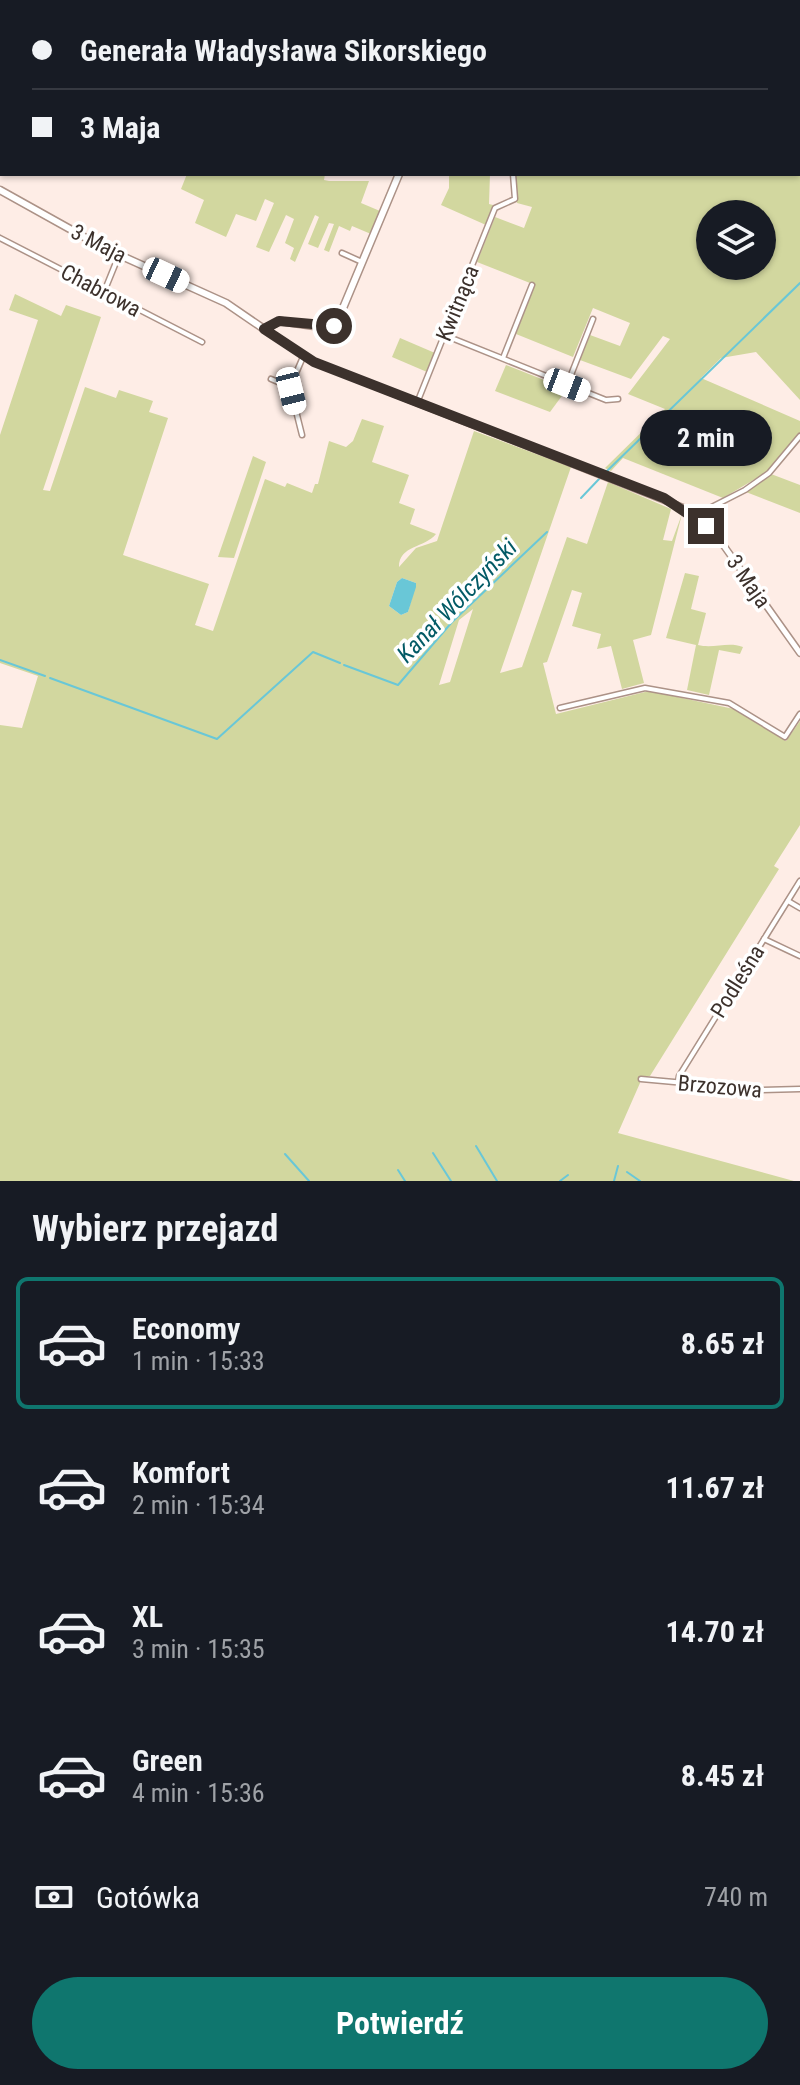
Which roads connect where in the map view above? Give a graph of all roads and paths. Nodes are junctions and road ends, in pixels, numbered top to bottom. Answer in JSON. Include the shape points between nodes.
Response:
{"nodes":[{"id":1,"x":398,"y":176,"type":"edge"},
{"id":2,"x":513,"y":176,"type":"edge"},
{"id":3,"x":0,"y":190,"type":"edge"},
{"id":4,"x":0,"y":238,"type":"edge"},
{"id":5,"x":342,"y":253,"type":"dead end"},
{"id":6,"x":119,"y":255,"type":"junction"},
{"id":7,"x":362,"y":262,"type":"junction"},
{"id":8,"x":532,"y":285,"type":"dead end"},
{"id":9,"x":104,"y":292,"type":"junction"},
{"id":10,"x":593,"y":319,"type":"dead end"},
{"id":11,"x":264,"y":329,"type":"junction"},
{"id":12,"x":444,"y":335,"type":"junction"},
{"id":13,"x":202,"y":342,"type":"dead end"},
{"id":14,"x":303,"y":357,"type":"junction"},
{"id":15,"x":502,"y":358,"type":"junction"},
{"id":16,"x":271,"y":379,"type":"dead end"},
{"id":17,"x":567,"y":385,"type":"junction"},
{"id":18,"x":290,"y":387,"type":"junction"},
{"id":19,"x":618,"y":399,"type":"dead end"},
{"id":20,"x":417,"y":403,"type":"junction"},
{"id":21,"x":302,"y":435,"type":"dead end"},
{"id":22,"x":800,"y":436,"type":"edge"},
{"id":23,"x":694,"y":516,"type":"junction"},
{"id":24,"x":800,"y":653,"type":"edge"},
{"id":25,"x":560,"y":708,"type":"dead end"},
{"id":26,"x":800,"y":714,"type":"edge"},
{"id":27,"x":800,"y":881,"type":"edge"},
{"id":28,"x":788,"y":901,"type":"junction"},
{"id":29,"x":800,"y":908,"type":"edge"},
{"id":30,"x":764,"y":939,"type":"junction"},
{"id":31,"x":800,"y":956,"type":"edge"},
{"id":32,"x":641,"y":1079,"type":"dead end"},
{"id":33,"x":678,"y":1082,"type":"junction"},
{"id":34,"x":800,"y":1089,"type":"edge"}],
"edges":[{"from":1,"to":7,"type":"main road"},
{"from":2,"to":12,"type":"street","name":"Kwitnąca","via":[[515,198],[499,204]]},
{"from":3,"to":6,"type":"main road","name":"3 Maja"},
{"from":4,"to":9,"type":"street","name":"Chabrowa"},
{"from":5,"to":7,"type":"street"},
{"from":6,"to":9,"type":"street"},
{"from":6,"to":11,"type":"main road","name":"3 Maja","via":[[226,303]]},
{"from":7,"to":11,"type":"main road","via":[[334,326],[279,321]]},
{"from":8,"to":15,"type":"street"},
{"from":9,"to":13,"type":"street","name":"Chabrowa"},
{"from":10,"to":17,"type":"street"},
{"from":11,"to":14,"type":"street","name":"3 Maja"},
{"from":12,"to":15,"type":"street"},
{"from":12,"to":20,"type":"street","name":"Kwitnąca"},
{"from":14,"to":18,"type":"street"},
{"from":14,"to":20,"type":"street","name":"3 Maja"},
{"from":15,"to":17,"type":"street"},
{"from":16,"to":18,"type":"street"},
{"from":17,"to":19,"type":"street","via":[[610,401]]},
{"from":18,"to":21,"type":"street"},
{"from":20,"to":23,"type":"street","name":"3 Maja","via":[[664,498]]},
{"from":22,"to":23,"type":"street","via":[[755,483]]},
{"from":23,"to":24,"type":"street","name":"3 Maja","via":[[728,551]]},
{"from":25,"to":26,"type":"street","via":[[645,688],[729,703],[785,737]]},
{"from":27,"to":28,"type":"street","name":"Podleśna"},
{"from":28,"to":29,"type":"street"},
{"from":28,"to":30,"type":"street","name":"Podleśna"},
{"from":30,"to":31,"type":"street"},
{"from":30,"to":33,"type":"street","name":"Podleśna"},
{"from":32,"to":33,"type":"street","name":"Brzozowa"},
{"from":33,"to":34,"type":"street","name":"Brzozowa"}]}
